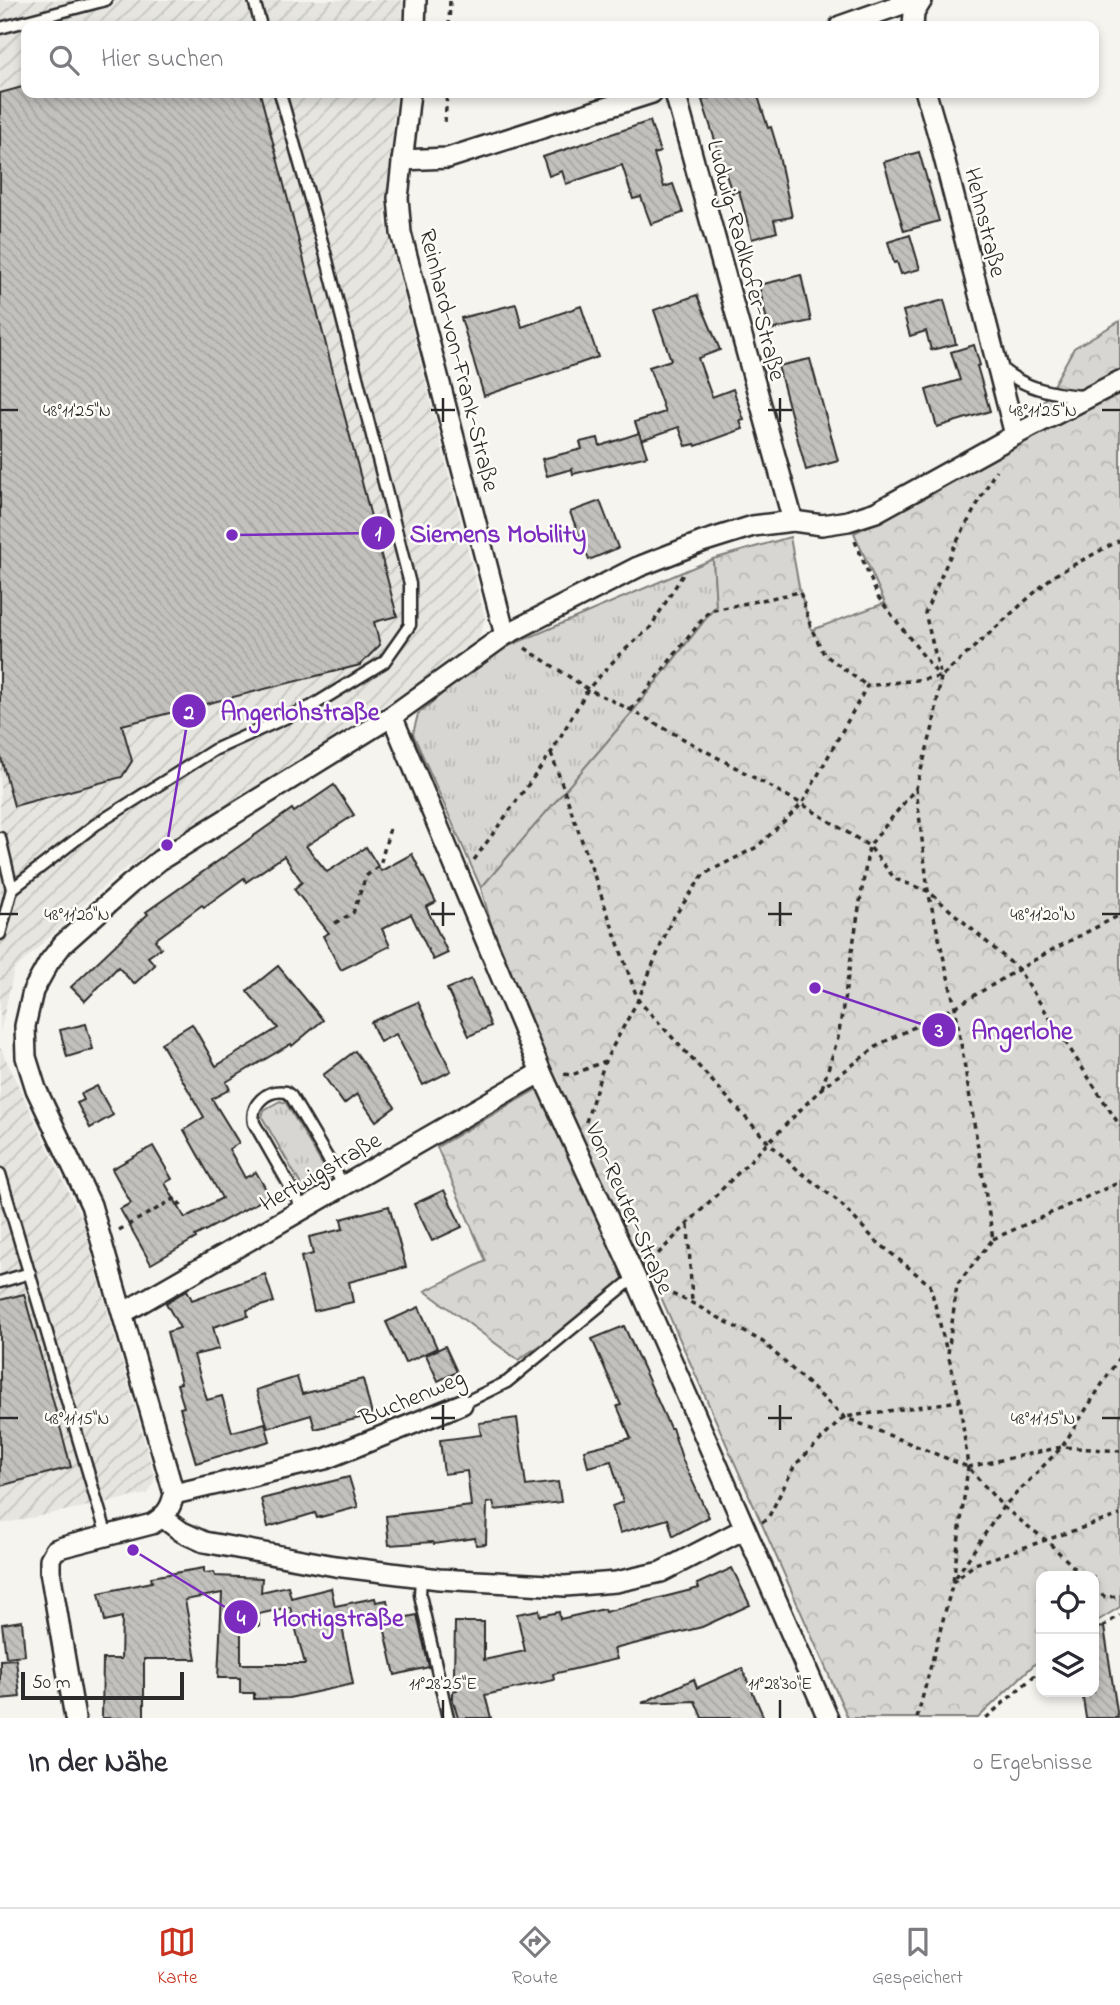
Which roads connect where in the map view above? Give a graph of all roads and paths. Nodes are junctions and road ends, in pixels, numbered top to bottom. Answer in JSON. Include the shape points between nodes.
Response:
{"nodes":[{"id":1,"x":106,"y":0,"type":"edge"},
{"id":2,"x":254,"y":0,"type":"edge"},
{"id":3,"x":416,"y":0,"type":"edge"},
{"id":4,"x":450,"y":0,"type":"edge"},
{"id":5,"x":914,"y":0,"type":"edge"},
{"id":6,"x":922,"y":0,"type":"edge"},
{"id":7,"x":26,"y":21,"type":"edge"},
{"id":8,"x":260,"y":21,"type":"edge"},
{"id":9,"x":415,"y":21,"type":"edge"},
{"id":10,"x":449,"y":21,"type":"edge"},
{"id":11,"x":862,"y":21,"type":"edge"},
{"id":12,"x":913,"y":21,"type":"edge"},
{"id":13,"x":21,"y":22,"type":"edge"},
{"id":14,"x":0,"y":28,"type":"edge"},
{"id":15,"x":281,"y":98,"type":"edge"},
{"id":16,"x":409,"y":98,"type":"edge"},
{"id":17,"x":447,"y":98,"type":"edge"},
{"id":18,"x":637,"y":98,"type":"edge"},
{"id":19,"x":676,"y":98,"type":"edge"},
{"id":20,"x":927,"y":98,"type":"edge"},
{"id":21,"x":445,"y":122,"type":"dead end"},
{"id":22,"x":402,"y":160,"type":"junction"},
{"id":23,"x":997,"y":365,"type":"junction"},
{"id":24,"x":1120,"y":381,"type":"edge"},
{"id":25,"x":1087,"y":397,"type":"junction"},
{"id":26,"x":1016,"y":435,"type":"junction"},
{"id":27,"x":997,"y":468,"type":"dead end"},
{"id":28,"x":793,"y":521,"type":"junction"},
{"id":29,"x":848,"y":521,"type":"junction"},
{"id":30,"x":1120,"y":540,"type":"edge"},
{"id":31,"x":702,"y":542,"type":"junction"},
{"id":32,"x":505,"y":635,"type":"junction"},
{"id":33,"x":940,"y":677,"type":"junction"},
{"id":34,"x":867,"y":686,"type":"junction"},
{"id":35,"x":588,"y":689,"type":"junction"},
{"id":36,"x":631,"y":710,"type":"junction"},
{"id":37,"x":392,"y":716,"type":"junction"},
{"id":38,"x":551,"y":753,"type":"junction"},
{"id":39,"x":916,"y":788,"type":"junction"},
{"id":40,"x":802,"y":804,"type":"junction"},
{"id":41,"x":391,"y":824,"type":"dead end"},
{"id":42,"x":0,"y":838,"type":"edge"},
{"id":43,"x":869,"y":846,"type":"junction"},
{"id":44,"x":460,"y":878,"type":"junction"},
{"id":45,"x":12,"y":889,"type":"junction"},
{"id":46,"x":928,"y":891,"type":"junction"},
{"id":47,"x":1120,"y":915,"type":"edge"},
{"id":48,"x":335,"y":923,"type":"dead end"},
{"id":49,"x":0,"y":934,"type":"edge"},
{"id":50,"x":1018,"y":969,"type":"junction"},
{"id":51,"x":638,"y":1000,"type":"junction"},
{"id":52,"x":955,"y":1007,"type":"junction"},
{"id":53,"x":606,"y":1061,"type":"junction"},
{"id":54,"x":541,"y":1072,"type":"junction"},
{"id":55,"x":822,"y":1088,"type":"junction"},
{"id":56,"x":1120,"y":1126,"type":"edge"},
{"id":57,"x":769,"y":1143,"type":"junction"},
{"id":58,"x":577,"y":1150,"type":"junction"},
{"id":59,"x":0,"y":1174,"type":"edge"},
{"id":60,"x":1120,"y":1182,"type":"edge"},
{"id":61,"x":344,"y":1186,"type":"junction"},
{"id":62,"x":183,"y":1209,"type":"dead end"},
{"id":63,"x":303,"y":1209,"type":"junction"},
{"id":64,"x":688,"y":1225,"type":"junction"},
{"id":65,"x":102,"y":1239,"type":"junction"},
{"id":66,"x":993,"y":1239,"type":"junction"},
{"id":67,"x":30,"y":1273,"type":"junction"},
{"id":68,"x":635,"y":1277,"type":"junction"},
{"id":69,"x":0,"y":1282,"type":"edge"},
{"id":70,"x":692,"y":1303,"type":"junction"},
{"id":71,"x":123,"y":1312,"type":"junction"},
{"id":72,"x":948,"y":1354,"type":"junction"},
{"id":73,"x":1120,"y":1356,"type":"edge"},
{"id":74,"x":960,"y":1401,"type":"junction"},
{"id":75,"x":462,"y":1404,"type":"joint"},
{"id":76,"x":844,"y":1417,"type":"junction"},
{"id":77,"x":1062,"y":1447,"type":"junction"},
{"id":78,"x":1120,"y":1451,"type":"edge"},
{"id":79,"x":968,"y":1467,"type":"junction"},
{"id":80,"x":174,"y":1494,"type":"junction"},
{"id":81,"x":1003,"y":1507,"type":"junction"},
{"id":82,"x":1120,"y":1515,"type":"edge"},
{"id":83,"x":162,"y":1517,"type":"junction"},
{"id":84,"x":744,"y":1530,"type":"junction"},
{"id":85,"x":107,"y":1536,"type":"junction"},
{"id":86,"x":1047,"y":1541,"type":"junction"},
{"id":87,"x":1078,"y":1571,"type":"edge"},
{"id":88,"x":421,"y":1577,"type":"junction"},
{"id":89,"x":953,"y":1582,"type":"junction"},
{"id":90,"x":1099,"y":1592,"type":"edge"},
{"id":91,"x":1120,"y":1596,"type":"edge"},
{"id":92,"x":1120,"y":1615,"type":"edge"},
{"id":93,"x":1099,"y":1629,"type":"edge"},
{"id":94,"x":1036,"y":1674,"type":"edge"},
{"id":95,"x":75,"y":1718,"type":"edge"},
{"id":96,"x":448,"y":1718,"type":"edge"},
{"id":97,"x":828,"y":1718,"type":"edge"},
{"id":98,"x":917,"y":1718,"type":"edge"},
{"id":99,"x":986,"y":1718,"type":"edge"}],
"edges":[{"from":1,"to":7,"type":"lane"},
{"from":2,"to":8,"type":"lane"},
{"from":3,"to":9,"type":"street"},
{"from":4,"to":10,"type":"path"},
{"from":5,"to":11,"type":"street"},
{"from":6,"to":12,"type":"street"},
{"from":13,"to":14,"type":"lane"},
{"from":15,"to":45,"type":"lane","via":[[410,584],[410,625],[384,662],[312,706],[214,750],[95,825]]},
{"from":16,"to":22,"type":"street","name":"Reinhard-von-Frank-Straße"},
{"from":17,"to":21,"type":"path"},
{"from":18,"to":22,"type":"street","via":[[448,159]]},
{"from":19,"to":28,"type":"street","name":"Ludwig-Radlkofer-Straße"},
{"from":20,"to":23,"type":"street","name":"Hehnstraße"},
{"from":22,"to":32,"type":"street","name":"Reinhard-von-Frank-Straße","via":[[401,233]]},
{"from":23,"to":25,"type":"lane","via":[[1036,388]]},
{"from":23,"to":26,"type":"street","name":"Hehnstraße"},
{"from":24,"to":25,"type":"street"},
{"from":25,"to":26,"type":"street"},
{"from":26,"to":29,"type":"street","via":[[876,512]]},
{"from":27,"to":33,"type":"path","via":[[925,613]]},
{"from":28,"to":29,"type":"street","via":[[822,525]]},
{"from":28,"to":31,"type":"street","via":[[754,526]]},
{"from":29,"to":33,"type":"path","via":[[878,597]]},
{"from":30,"to":33,"type":"path","via":[[1053,576]]},
{"from":31,"to":32,"type":"street","via":[[638,567]]},
{"from":31,"to":35,"type":"path","via":[[650,628]]},
{"from":32,"to":35,"type":"path"},
{"from":32,"to":37,"type":"street"},
{"from":33,"to":34,"type":"path"},
{"from":33,"to":39,"type":"path","via":[[933,727]]},
{"from":34,"to":36,"type":"path","via":[[824,654],[800,592],[709,611]]},
{"from":34,"to":40,"type":"path"},
{"from":35,"to":36,"type":"path"},
{"from":35,"to":38,"type":"path"},
{"from":36,"to":40,"type":"path"},
{"from":37,"to":44,"type":"street","name":"Von-Reuter-Straße"},
{"from":37,"to":65,"type":"street","via":[[160,860],[63,944],[49,962],[33,991],[25,1026],[26,1058]]},
{"from":38,"to":44,"type":"path"},
{"from":38,"to":51,"type":"path"},
{"from":39,"to":43,"type":"path"},
{"from":39,"to":46,"type":"path"},
{"from":40,"to":43,"type":"path"},
{"from":40,"to":51,"type":"path","via":[[757,847],[704,874],[671,921]]},
{"from":41,"to":48,"type":"path","via":[[380,865],[366,876],[353,913]]},
{"from":42,"to":45,"type":"lane"},
{"from":43,"to":46,"type":"path","via":[[895,879]]},
{"from":43,"to":55,"type":"path","via":[[838,1038]]},
{"from":44,"to":54,"type":"street","name":"Von-Reuter-Straße"},
{"from":45,"to":49,"type":"lane"},
{"from":46,"to":50,"type":"path"},
{"from":46,"to":52,"type":"path"},
{"from":47,"to":50,"type":"path"},
{"from":50,"to":52,"type":"path"},
{"from":50,"to":56,"type":"path"},
{"from":51,"to":53,"type":"path"},
{"from":51,"to":57,"type":"path"},
{"from":52,"to":55,"type":"path","via":[[880,1044]]},
{"from":52,"to":66,"type":"path"},
{"from":53,"to":54,"type":"path","via":[[572,1074]]},
{"from":53,"to":58,"type":"path"},
{"from":54,"to":58,"type":"street","name":"Von-Reuter-Straße"},
{"from":54,"to":61,"type":"street","name":"Hertwigstraße"},
{"from":55,"to":57,"type":"path"},
{"from":57,"to":64,"type":"path"},
{"from":57,"to":72,"type":"path","via":[[930,1285]]},
{"from":58,"to":68,"type":"street","name":"Von-Reuter-Straße"},
{"from":59,"to":67,"type":"lane"},
{"from":60,"to":66,"type":"path"},
{"from":61,"to":63,"type":"street","name":"Hertwigstraße"},
{"from":61,"to":63,"type":"lane","via":[[291,1096],[273,1092],[254,1107],[254,1123]]},
{"from":62,"to":65,"type":"path","via":[[176,1198]]},
{"from":63,"to":71,"type":"street","name":"Hertwigstraße"},
{"from":64,"to":68,"type":"path"},
{"from":64,"to":70,"type":"path"},
{"from":65,"to":71,"type":"street"},
{"from":66,"to":72,"type":"path","via":[[957,1285]]},
{"from":67,"to":69,"type":"lane"},
{"from":67,"to":85,"type":"lane"},
{"from":68,"to":70,"type":"path"},
{"from":68,"to":75,"type":"lane","name":"Buchenweg","via":[[507,1382]]},
{"from":68,"to":84,"type":"street","name":"Von-Reuter-Straße"},
{"from":70,"to":76,"type":"path","via":[[763,1342]]},
{"from":71,"to":80,"type":"street"},
{"from":72,"to":74,"type":"path"},
{"from":73,"to":77,"type":"path"},
{"from":74,"to":76,"type":"path"},
{"from":74,"to":79,"type":"path"},
{"from":75,"to":80,"type":"street","name":"Buchenweg","via":[[325,1460]]},
{"from":76,"to":79,"type":"path"},
{"from":76,"to":84,"type":"path","via":[[795,1465],[767,1520]]},
{"from":77,"to":78,"type":"path"},
{"from":77,"to":79,"type":"path"},
{"from":77,"to":81,"type":"path"},
{"from":79,"to":81,"type":"path"},
{"from":79,"to":89,"type":"path"},
{"from":80,"to":83,"type":"street","via":[[172,1506]]},
{"from":81,"to":86,"type":"path"},
{"from":81,"to":89,"type":"path"},
{"from":82,"to":86,"type":"path"},
{"from":83,"to":85,"type":"street","via":[[145,1527]]},
{"from":83,"to":88,"type":"street","via":[[204,1542]]},
{"from":84,"to":88,"type":"street","via":[[661,1572],[616,1582],[565,1586]]},
{"from":84,"to":97,"type":"street","name":"Von-Reuter-Straße"},
{"from":85,"to":95,"type":"street","via":[[55,1550],[50,1559]]},
{"from":86,"to":87,"type":"path"},
{"from":86,"to":89,"type":"path","via":[[975,1564]]},
{"from":88,"to":96,"type":"lane","via":[[420,1595]]},
{"from":89,"to":98,"type":"path"},
{"from":90,"to":91,"type":"path","via":[[1104,1597]]},
{"from":92,"to":93,"type":"path"},
{"from":94,"to":99,"type":"path"}]}
